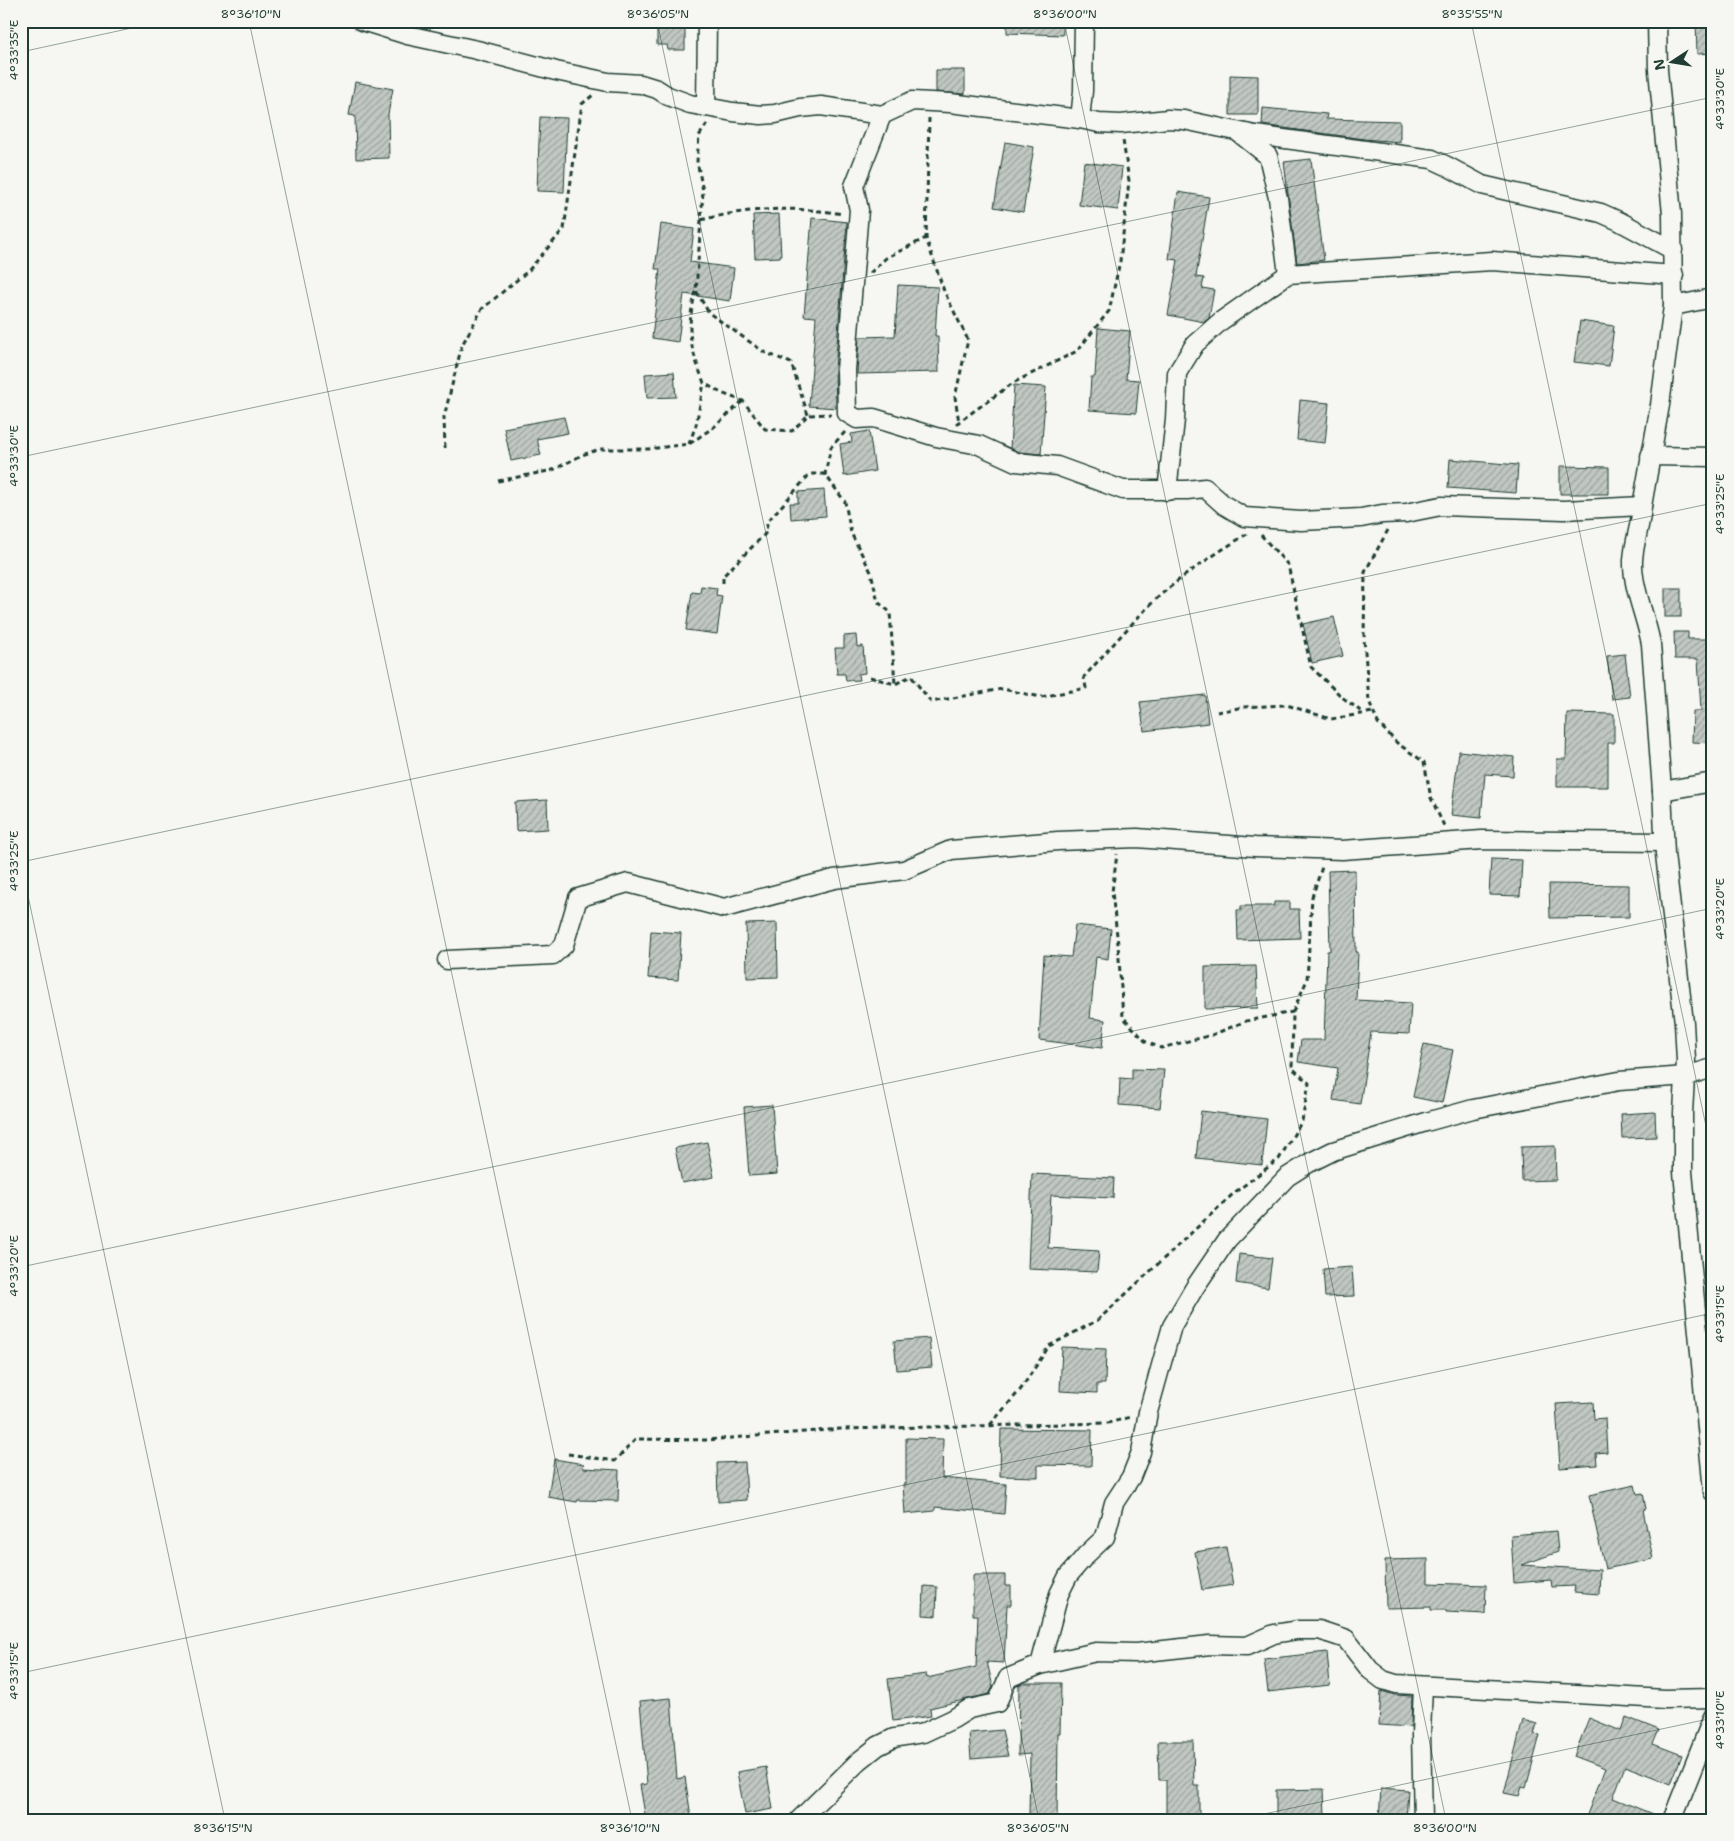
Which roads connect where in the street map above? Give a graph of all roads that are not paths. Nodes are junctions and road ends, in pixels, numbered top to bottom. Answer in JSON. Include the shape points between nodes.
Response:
{"nodes":[{"id":1,"x":362,"y":21,"type":"edge"},
{"id":2,"x":707,"y":21,"type":"edge"},
{"id":3,"x":1084,"y":21,"type":"edge"},
{"id":4,"x":1657,"y":21,"type":"edge"},
{"id":5,"x":706,"y":107,"type":"junction"},
{"id":6,"x":882,"y":115,"type":"junction"},
{"id":7,"x":1080,"y":119,"type":"junction"},
{"id":8,"x":1236,"y":132,"type":"junction"},
{"id":9,"x":1673,"y":250,"type":"junction"},
{"id":10,"x":1288,"y":274,"type":"junction"},
{"id":11,"x":1674,"y":275,"type":"junction"},
{"id":12,"x":1713,"y":298,"type":"edge"},
{"id":13,"x":1673,"y":306,"type":"junction"},
{"id":14,"x":1650,"y":456,"type":"junction"},
{"id":15,"x":1713,"y":457,"type":"edge"},
{"id":16,"x":1167,"y":491,"type":"junction"},
{"id":17,"x":1642,"y":506,"type":"junction"},
{"id":18,"x":1713,"y":782,"type":"edge"},
{"id":19,"x":1662,"y":791,"type":"junction"},
{"id":20,"x":1664,"y":842,"type":"junction"},
{"id":21,"x":448,"y":960,"type":"dead end"},
{"id":22,"x":1713,"y":1068,"type":"edge"},
{"id":23,"x":1686,"y":1076,"type":"junction"},
{"id":24,"x":1713,"y":1492,"type":"edge"},
{"id":25,"x":1040,"y":1665,"type":"junction"},
{"id":26,"x":1422,"y":1686,"type":"junction"},
{"id":27,"x":1713,"y":1698,"type":"edge"},
{"id":28,"x":1713,"y":1717,"type":"edge"},
{"id":29,"x":799,"y":1820,"type":"edge"},
{"id":30,"x":1423,"y":1820,"type":"edge"},
{"id":31,"x":1672,"y":1820,"type":"edge"}],
"edges":[{"from":1,"to":5,"type":"street","via":[[556,71],[608,82],[640,84]]},
{"from":2,"to":5,"type":"street"},
{"from":3,"to":7,"type":"street"},
{"from":4,"to":9,"type":"street"},
{"from":5,"to":6,"type":"street","via":[[761,115],[821,106]]},
{"from":6,"to":7,"type":"street","via":[[912,101]]},
{"from":6,"to":16,"type":"street","via":[[854,186],[859,210],[846,370],[852,416],[874,418],[936,437],[979,445],[1016,462],[1057,466],[1123,490]]},
{"from":7,"to":8,"type":"street","via":[[1121,124],[1168,119]]},
{"from":8,"to":9,"type":"street","via":[[1432,159],[1482,185],[1601,213]]},
{"from":8,"to":10,"type":"street","via":[[1268,156],[1278,198]]},
{"from":9,"to":11,"type":"street"},
{"from":10,"to":11,"type":"street","via":[[1492,261]]},
{"from":10,"to":16,"type":"street","via":[[1221,321],[1195,344],[1177,374]]},
{"from":11,"to":13,"type":"street"},
{"from":12,"to":13,"type":"street"},
{"from":13,"to":14,"type":"street"},
{"from":14,"to":15,"type":"street"},
{"from":14,"to":17,"type":"street"},
{"from":16,"to":17,"type":"street","via":[[1205,488],[1251,523],[1361,518],[1440,506],[1564,510]]},
{"from":17,"to":19,"type":"street","via":[[1633,559],[1634,579],[1651,644]]},
{"from":18,"to":19,"type":"street"},
{"from":19,"to":20,"type":"street"},
{"from":20,"to":21,"type":"street","via":[[1482,840],[1328,850],[1137,838],[951,850],[904,870],[834,879],[724,908],[628,883],[578,898],[564,945],[553,955]]},
{"from":20,"to":23,"type":"street","via":[[1684,1023]]},
{"from":22,"to":23,"type":"street"},
{"from":23,"to":24,"type":"street","via":[[1683,1172]]},
{"from":23,"to":25,"type":"street","via":[[1619,1081],[1474,1109],[1333,1152],[1309,1162],[1287,1177],[1227,1240],[1172,1326],[1148,1412],[1141,1452],[1131,1478],[1114,1503],[1105,1537],[1068,1576],[1059,1594]]},
{"from":25,"to":26,"type":"street","via":[[1096,1652],[1136,1654],[1210,1645],[1247,1646],[1274,1634],[1319,1630],[1346,1639],[1370,1670],[1383,1680]]},
{"from":25,"to":29,"type":"street","via":[[1008,1678],[997,1703],[969,1709],[923,1733],[894,1738],[878,1746]]},
{"from":26,"to":27,"type":"street","via":[[1666,1699]]},
{"from":26,"to":30,"type":"street"},
{"from":28,"to":31,"type":"street"}]}
